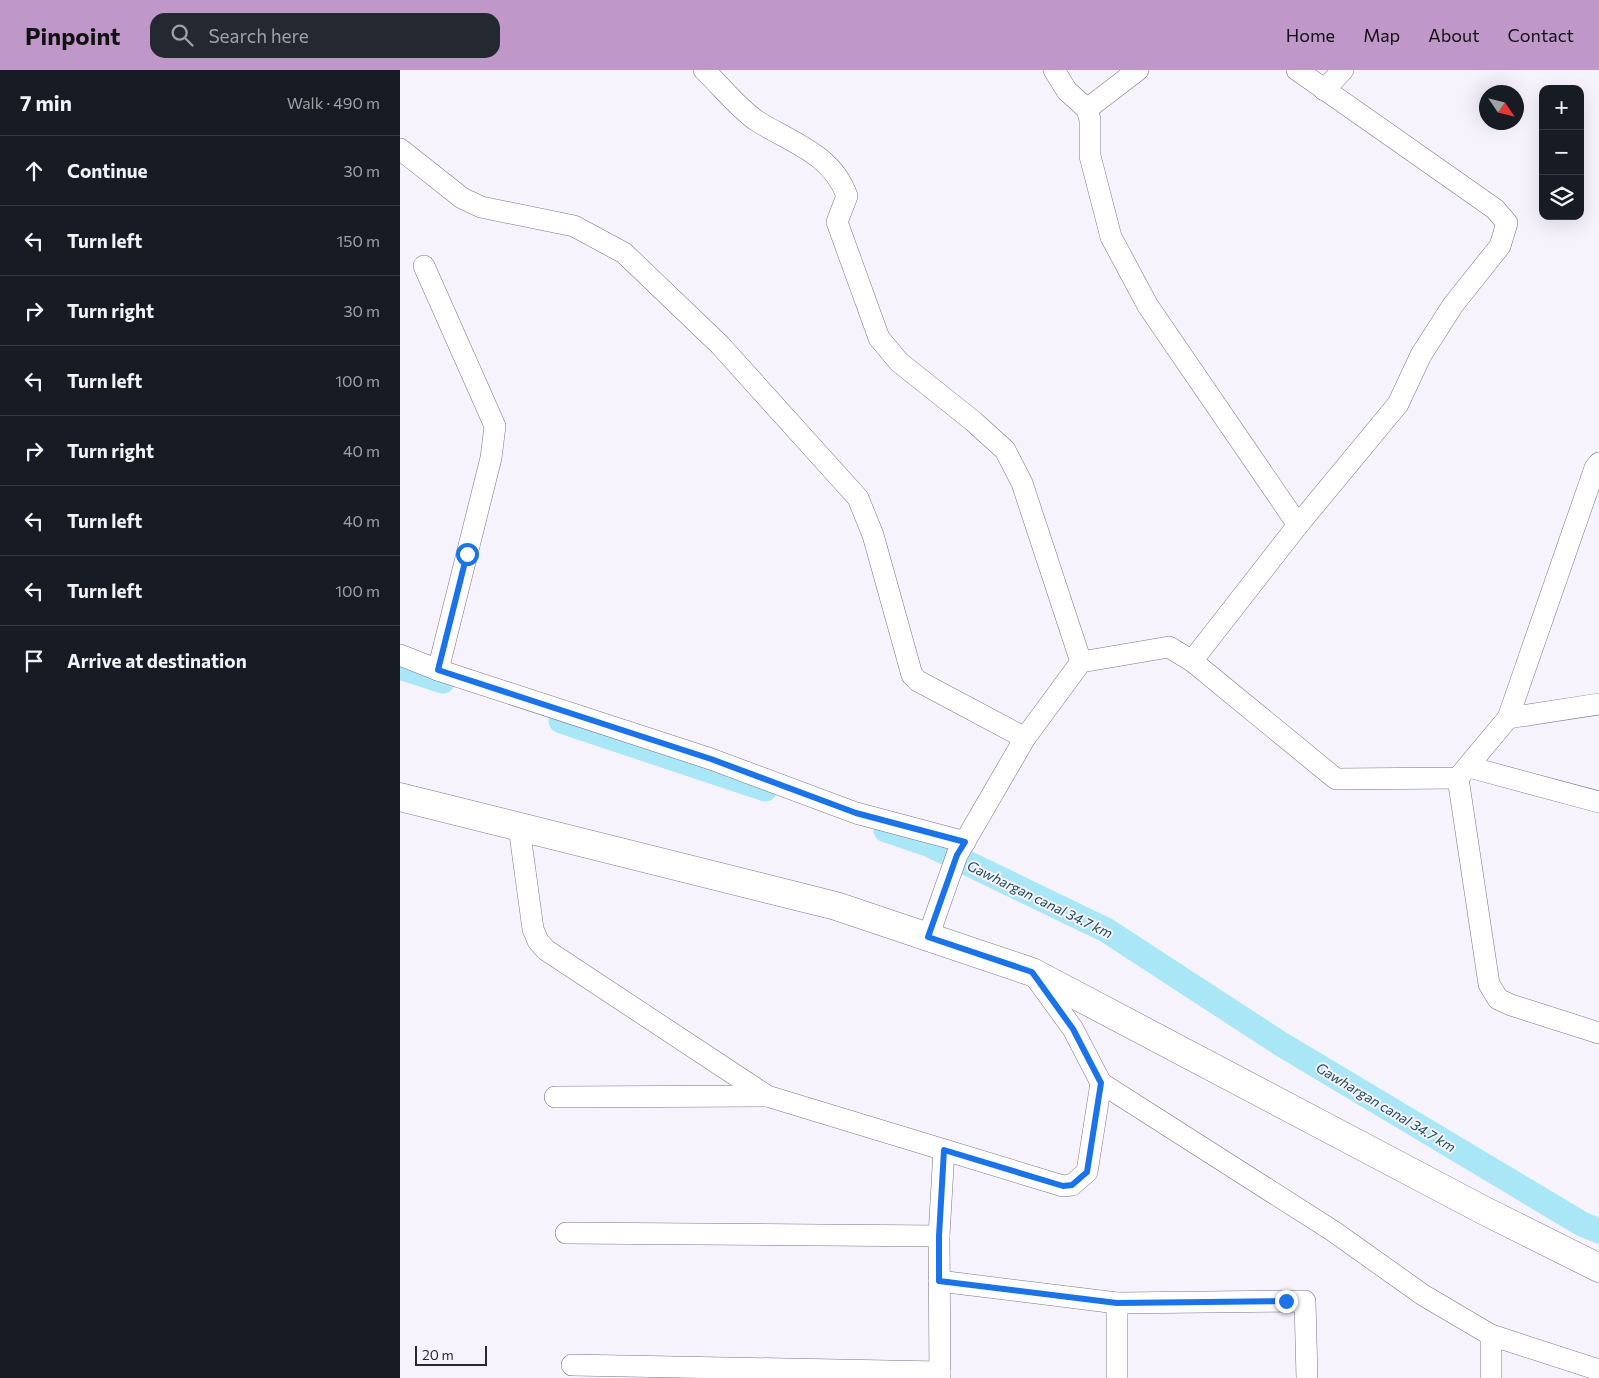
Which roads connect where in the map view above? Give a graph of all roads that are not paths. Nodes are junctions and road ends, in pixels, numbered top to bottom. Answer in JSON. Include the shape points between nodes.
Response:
{"nodes":[{"id":1,"x":704,"y":70,"type":"edge"},
{"id":2,"x":1054,"y":70,"type":"edge"},
{"id":3,"x":1138,"y":70,"type":"edge"},
{"id":4,"x":1297,"y":70,"type":"edge"},
{"id":5,"x":1343,"y":70,"type":"edge"},
{"id":6,"x":1324,"y":90,"type":"junction"},
{"id":7,"x":1087,"y":108,"type":"junction"},
{"id":8,"x":400,"y":149,"type":"edge"},
{"id":9,"x":424,"y":266,"type":"dead end"},
{"id":10,"x":1599,"y":463,"type":"edge"},
{"id":11,"x":1298,"y":525,"type":"junction"},
{"id":12,"x":400,"y":655,"type":"edge"},
{"id":13,"x":1192,"y":661,"type":"junction"},
{"id":14,"x":1081,"y":662,"type":"junction"},
{"id":15,"x":438,"y":670,"type":"junction"},
{"id":16,"x":1599,"y":704,"type":"edge"},
{"id":17,"x":1508,"y":718,"type":"junction"},
{"id":18,"x":1025,"y":738,"type":"junction"},
{"id":19,"x":1464,"y":772,"type":"junction"},
{"id":20,"x":400,"y":797,"type":"edge"},
{"id":21,"x":1599,"y":802,"type":"edge"},
{"id":22,"x":518,"y":827,"type":"junction"},
{"id":23,"x":961,"y":849,"type":"junction"},
{"id":24,"x":928,"y":937,"type":"junction"},
{"id":25,"x":1032,"y":972,"type":"junction"},
{"id":26,"x":1599,"y":1033,"type":"edge"},
{"id":27,"x":1101,"y":1083,"type":"junction"},
{"id":28,"x":555,"y":1096,"type":"dead end"},
{"id":29,"x":767,"y":1096,"type":"junction"},
{"id":30,"x":944,"y":1150,"type":"junction"},
{"id":31,"x":566,"y":1233,"type":"dead end"},
{"id":32,"x":939,"y":1236,"type":"junction"},
{"id":33,"x":1599,"y":1268,"type":"edge"},
{"id":34,"x":939,"y":1281,"type":"junction"},
{"id":35,"x":1117,"y":1303,"type":"junction"},
{"id":36,"x":1491,"y":1335,"type":"junction"},
{"id":37,"x":572,"y":1365,"type":"dead end"},
{"id":38,"x":1599,"y":1370,"type":"edge"},
{"id":39,"x":940,"y":1375,"type":"edge"},
{"id":40,"x":1117,"y":1378,"type":"edge"},
{"id":41,"x":1306,"y":1378,"type":"edge"},
{"id":42,"x":1491,"y":1378,"type":"edge"}],
"edges":[{"from":1,"to":14,"type":"street","via":[[756,120],[812,151],[841,179],[847,196],[837,222],[879,338],[899,362],[1005,450],[1022,483]]},
{"from":2,"to":7,"type":"street","via":[[1067,92]]},
{"from":3,"to":7,"type":"street"},
{"from":4,"to":6,"type":"street"},
{"from":5,"to":6,"type":"street"},
{"from":6,"to":11,"type":"street","via":[[1495,209],[1507,223],[1500,246],[1453,305],[1421,355],[1398,404]]},
{"from":7,"to":11,"type":"street","via":[[1090,156],[1111,237],[1148,306]]},
{"from":8,"to":18,"type":"street","via":[[462,198],[481,207],[574,226],[600,239],[624,253],[684,309],[858,498],[873,535],[912,675]]},
{"from":9,"to":15,"type":"street","via":[[495,426],[491,458]]},
{"from":10,"to":17,"type":"street"},
{"from":11,"to":13,"type":"street"},
{"from":12,"to":15,"type":"street"},
{"from":13,"to":14,"type":"street","via":[[1169,647]]},
{"from":13,"to":19,"type":"street","via":[[1336,779]]},
{"from":14,"to":18,"type":"street"},
{"from":15,"to":23,"type":"street","via":[[711,759]]},
{"from":16,"to":17,"type":"street"},
{"from":17,"to":19,"type":"street"},
{"from":18,"to":23,"type":"street"},
{"from":19,"to":21,"type":"street"},
{"from":19,"to":26,"type":"street","via":[[1488,984],[1498,999],[1511,1005]]},
{"from":20,"to":22,"type":"street"},
{"from":22,"to":24,"type":"street","via":[[836,906]]},
{"from":22,"to":29,"type":"street","via":[[533,929],[546,950]]},
{"from":23,"to":24,"type":"street"},
{"from":24,"to":25,"type":"street"},
{"from":25,"to":27,"type":"street","via":[[1073,1029]]},
{"from":25,"to":33,"type":"street"},
{"from":27,"to":30,"type":"street","via":[[1087,1172],[1072,1185],[1063,1186]]},
{"from":27,"to":36,"type":"street","via":[[1333,1231],[1423,1295]]},
{"from":28,"to":29,"type":"street"},
{"from":29,"to":30,"type":"street"},
{"from":30,"to":32,"type":"street"},
{"from":31,"to":32,"type":"street"},
{"from":32,"to":34,"type":"street"},
{"from":34,"to":35,"type":"street"},
{"from":34,"to":39,"type":"street"},
{"from":35,"to":40,"type":"street"},
{"from":35,"to":41,"type":"street","via":[[1305,1301]]},
{"from":36,"to":38,"type":"street"},
{"from":36,"to":42,"type":"street"},
{"from":37,"to":39,"type":"street"}]}
